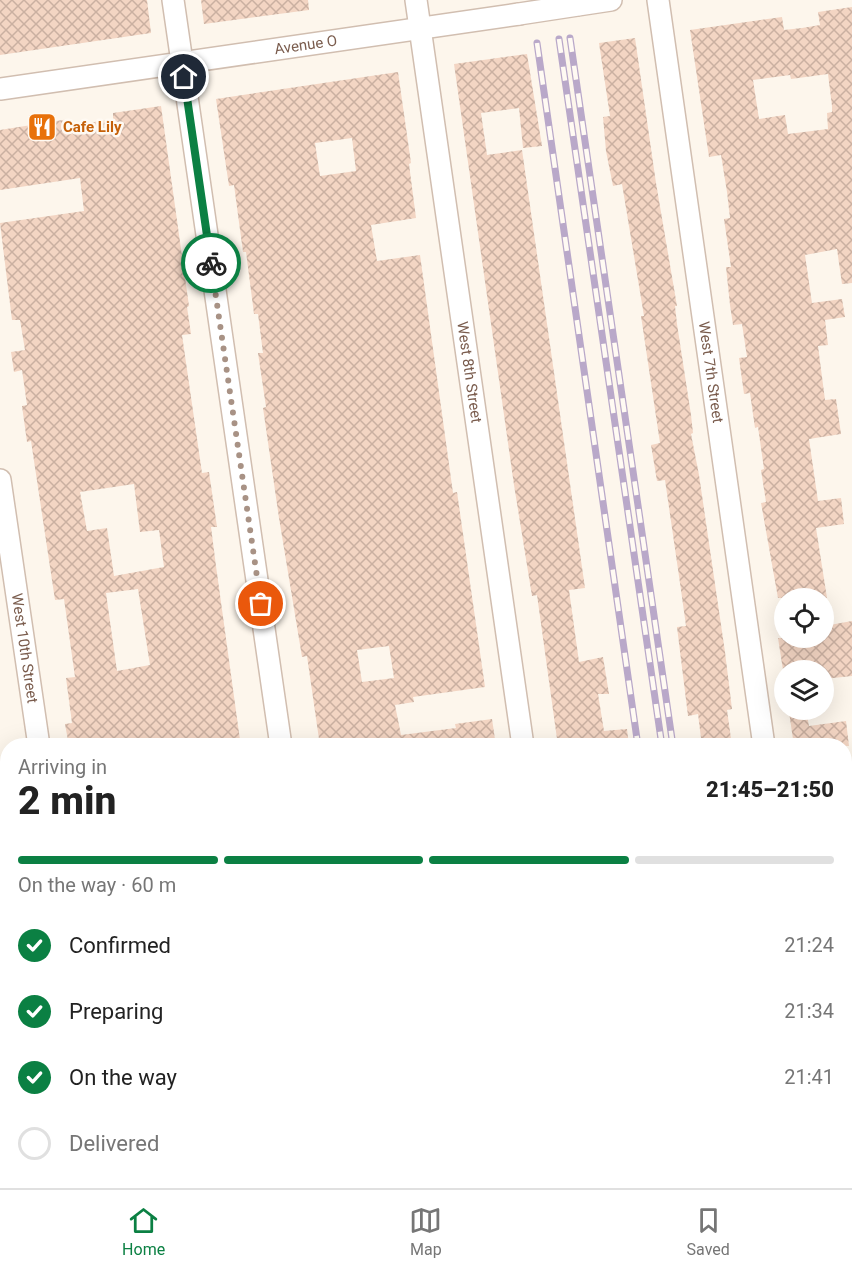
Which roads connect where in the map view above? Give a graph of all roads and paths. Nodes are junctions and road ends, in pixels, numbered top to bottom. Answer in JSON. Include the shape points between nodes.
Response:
{"nodes":[{"id":1,"x":173,"y":0,"type":"edge"},
{"id":2,"x":416,"y":0,"type":"edge"},
{"id":3,"x":611,"y":0,"type":"edge"},
{"id":4,"x":658,"y":0,"type":"edge"},
{"id":5,"x":420,"y":28,"type":"junction"},
{"id":6,"x":182,"y":63,"type":"junction"},
{"id":7,"x":0,"y":89,"type":"edge"},
{"id":8,"x":0,"y":480,"type":"edge"},
{"id":9,"x":38,"y":738,"type":"edge"},
{"id":10,"x":280,"y":738,"type":"edge"},
{"id":11,"x":522,"y":738,"type":"edge"},
{"id":12,"x":763,"y":738,"type":"edge"}],
"edges":[{"from":1,"to":6,"type":"street"},
{"from":2,"to":5,"type":"street","name":"West 8th Street"},
{"from":3,"to":5,"type":"street","name":"Avenue O","bridge":true},
{"from":4,"to":12,"type":"street","name":"West 7th Street"},
{"from":5,"to":6,"type":"street","name":"Avenue O"},
{"from":5,"to":11,"type":"street","name":"West 8th Street"},
{"from":6,"to":7,"type":"street","name":"Avenue O"},
{"from":6,"to":10,"type":"street"},
{"from":8,"to":9,"type":"street","name":"West 10th Street"}]}
